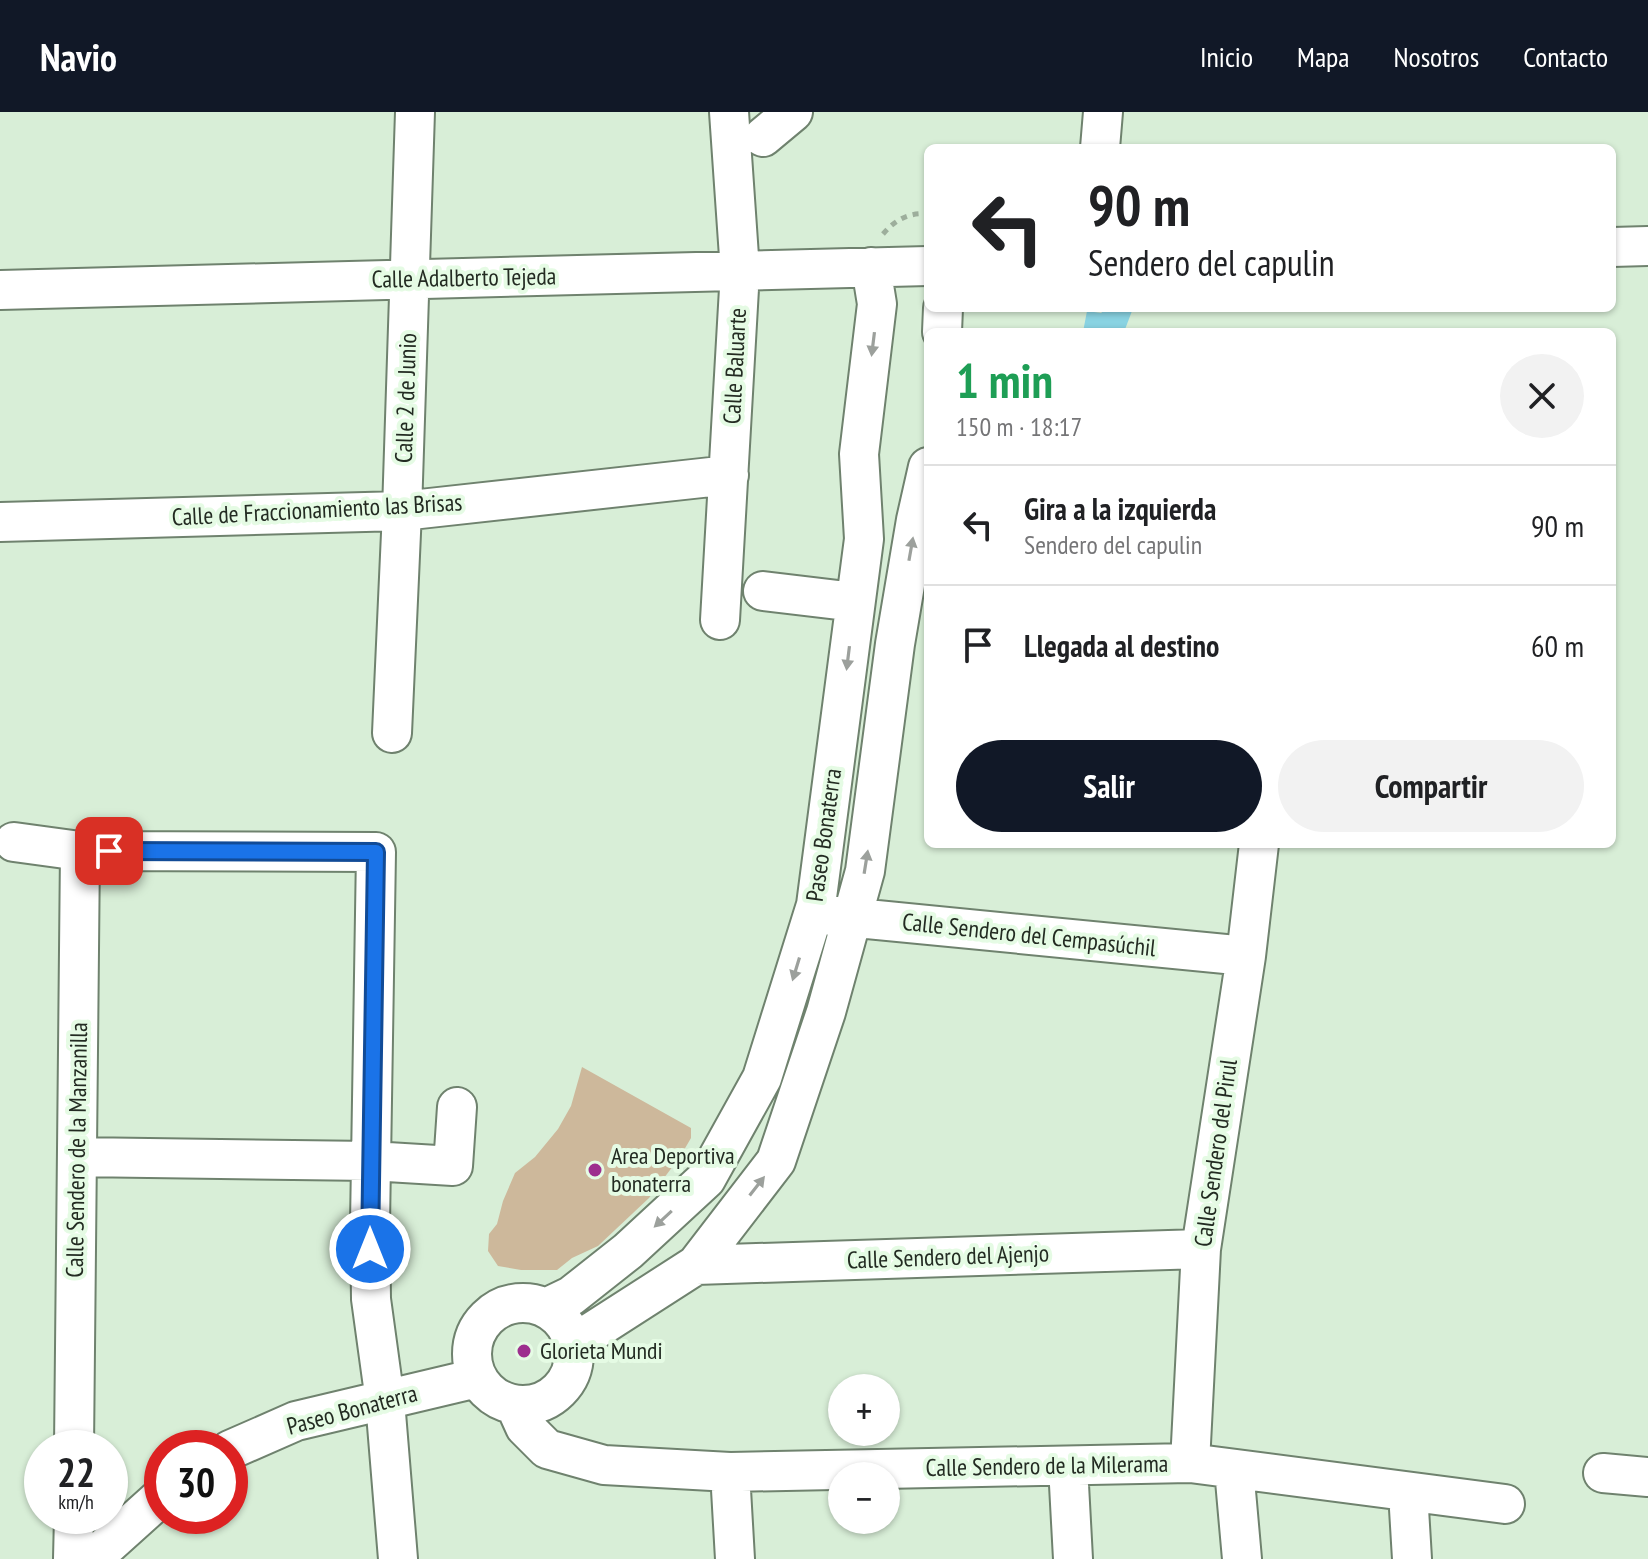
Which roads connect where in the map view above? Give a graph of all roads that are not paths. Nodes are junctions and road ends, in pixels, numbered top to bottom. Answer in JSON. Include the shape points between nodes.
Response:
{"nodes":[{"id":1,"x":415,"y":112,"type":"edge"},
{"id":2,"x":729,"y":112,"type":"edge"},
{"id":3,"x":793,"y":112,"type":"edge"},
{"id":4,"x":1103,"y":112,"type":"edge"},
{"id":5,"x":1125,"y":112,"type":"edge"},
{"id":6,"x":763,"y":137,"type":"dead end"},
{"id":7,"x":1100,"y":144,"type":"edge"},
{"id":8,"x":1124,"y":144,"type":"edge"},
{"id":9,"x":1648,"y":246,"type":"edge"},
{"id":10,"x":1616,"y":247,"type":"edge"},
{"id":11,"x":924,"y":266,"type":"edge"},
{"id":12,"x":871,"y":267,"type":"junction"},
{"id":13,"x":740,"y":271,"type":"junction"},
{"id":14,"x":410,"y":279,"type":"junction"},
{"id":15,"x":0,"y":290,"type":"edge"},
{"id":16,"x":729,"y":475,"type":"junction"},
{"id":17,"x":924,"y":485,"type":"edge"},
{"id":18,"x":402,"y":511,"type":"junction"},
{"id":19,"x":0,"y":522,"type":"edge"},
{"id":20,"x":763,"y":591,"type":"dead end"},
{"id":21,"x":855,"y":602,"type":"junction"},
{"id":22,"x":915,"y":607,"type":"edge"},
{"id":23,"x":720,"y":620,"type":"dead end"},
{"id":24,"x":392,"y":733,"type":"dead end"},
{"id":25,"x":14,"y":842,"type":"dead end"},
{"id":26,"x":1259,"y":848,"type":"edge"},
{"id":27,"x":80,"y":851,"type":"junction"},
{"id":28,"x":813,"y":914,"type":"junction"},
{"id":29,"x":852,"y":917,"type":"junction"},
{"id":30,"x":1246,"y":956,"type":"junction"},
{"id":31,"x":457,"y":1107,"type":"dead end"},
{"id":32,"x":77,"y":1157,"type":"junction"},
{"id":33,"x":371,"y":1161,"type":"junction"},
{"id":34,"x":1201,"y":1249,"type":"junction"},
{"id":35,"x":696,"y":1265,"type":"junction"},
{"id":36,"x":546,"y":1308,"type":"junction"},
{"id":37,"x":573,"y":1344,"type":"junction"},
{"id":38,"x":477,"y":1378,"type":"junction"},
{"id":39,"x":385,"y":1401,"type":"junction"},
{"id":40,"x":515,"y":1405,"type":"junction"},
{"id":41,"x":74,"y":1430,"type":"edge"},
{"id":42,"x":248,"y":1442,"type":"edge"},
{"id":43,"x":1190,"y":1463,"type":"junction"},
{"id":44,"x":1068,"y":1466,"type":"junction"},
{"id":45,"x":1234,"y":1469,"type":"junction"},
{"id":46,"x":730,"y":1472,"type":"junction"},
{"id":47,"x":1603,"y":1473,"type":"dead end"},
{"id":48,"x":1648,"y":1477,"type":"edge"},
{"id":49,"x":1408,"y":1492,"type":"junction"},
{"id":50,"x":1505,"y":1504,"type":"dead end"},
{"id":51,"x":144,"y":1512,"type":"edge"},
{"id":52,"x":74,"y":1534,"type":"edge"},
{"id":53,"x":73,"y":1559,"type":"edge"},
{"id":54,"x":92,"y":1559,"type":"edge"},
{"id":55,"x":398,"y":1559,"type":"edge"},
{"id":56,"x":735,"y":1559,"type":"edge"},
{"id":57,"x":1073,"y":1559,"type":"edge"},
{"id":58,"x":1242,"y":1559,"type":"edge"},
{"id":59,"x":1412,"y":1559,"type":"edge"}],
"edges":[{"from":1,"to":14,"type":"street","name":"Calle 2 de Junio"},
{"from":2,"to":13,"type":"street","name":"Calle Baluarte"},
{"from":3,"to":6,"type":"street"},
{"from":4,"to":7,"type":"street"},
{"from":5,"to":8,"type":"street"},
{"from":9,"to":10,"type":"street"},
{"from":11,"to":12,"type":"street","name":"Calle Adalberto Tejeda"},
{"from":12,"to":13,"type":"street","name":"Calle Adalberto Tejeda"},
{"from":12,"to":21,"type":"street","name":"Paseo Bonaterra","one_way":true,"via":[[877,304],[859,454],[864,539]]},
{"from":13,"to":14,"type":"street","name":"Calle Adalberto Tejeda"},
{"from":13,"to":16,"type":"street","name":"Calle Baluarte"},
{"from":14,"to":15,"type":"street","name":"Calle Adalberto Tejeda"},
{"from":14,"to":18,"type":"street","name":"Calle 2 de Junio"},
{"from":16,"to":18,"type":"street","name":"Calle de Fraccionamiento las Brisas"},
{"from":16,"to":23,"type":"street","name":"Calle Baluarte"},
{"from":22,"to":17,"type":"street","name":"Paseo Bonaterra","one_way":true,"via":[[916,520]]},
{"from":18,"to":19,"type":"street","name":"Calle de Fraccionamiento las Brisas"},
{"from":18,"to":24,"type":"street","name":"Calle 2 de Junio"},
{"from":20,"to":21,"type":"street"},
{"from":21,"to":28,"type":"street","name":"Paseo Bonaterra","one_way":true},
{"from":29,"to":22,"type":"street","name":"Paseo Bonaterra","one_way":true},
{"from":25,"to":27,"type":"street"},
{"from":26,"to":30,"type":"street","name":"Calle Sendero del Pirul"},
{"from":27,"to":32,"type":"street","name":"Calle Sendero de la Manzanilla"},
{"from":27,"to":33,"type":"street","via":[[376,852]]},
{"from":28,"to":29,"type":"street","name":"Calle Sendero del Cempasúchil"},
{"from":28,"to":36,"type":"street","name":"Paseo Bonaterra","one_way":true,"via":[[762,1078],[706,1179],[617,1260],[571,1296]]},
{"from":29,"to":30,"type":"street","name":"Calle Sendero del Cempasúchil"},
{"from":35,"to":29,"type":"street","name":"Paseo Bonaterra","one_way":true,"via":[[776,1161]]},
{"from":30,"to":34,"type":"street","name":"Calle Sendero del Pirul"},
{"from":31,"to":33,"type":"street","via":[[453,1166]]},
{"from":32,"to":33,"type":"street"},
{"from":32,"to":41,"type":"street","name":"Calle Sendero de la Manzanilla"},
{"from":33,"to":39,"type":"street","via":[[371,1299]]},
{"from":34,"to":35,"type":"street","name":"Calle Sendero del Ajenjo"},
{"from":34,"to":43,"type":"street","name":"Calle Sendero del Pirul"},
{"from":35,"to":37,"type":"street","name":"Paseo Bonaterra"},
{"from":36,"to":37,"type":"street","via":[[564,1323]]},
{"from":36,"to":38,"type":"street","via":[[521,1302],[496,1309],[478,1327],[471,1352]]},
{"from":37,"to":40,"type":"street","via":[[572,1369],[560,1390],[539,1403]]},
{"from":38,"to":39,"type":"street","name":"Paseo Bonaterra"},
{"from":38,"to":40,"type":"street","via":[[486,1391]]},
{"from":39,"to":42,"type":"street","name":"Paseo Bonaterra","via":[[296,1421]]},
{"from":39,"to":55,"type":"street"},
{"from":40,"to":46,"type":"street","name":"Calle Sendero de la Milerama","via":[[525,1427],[547,1449],[604,1465]]},
{"from":43,"to":44,"type":"street","name":"Calle Sendero de la Milerama"},
{"from":43,"to":45,"type":"street","name":"Calle Sendero de la Milerama"},
{"from":44,"to":46,"type":"street","name":"Calle Sendero de la Milerama"},
{"from":44,"to":57,"type":"street"},
{"from":45,"to":49,"type":"street","name":"Calle Sendero de la Milerama"},
{"from":45,"to":58,"type":"street"},
{"from":46,"to":56,"type":"street"},
{"from":47,"to":48,"type":"street"},
{"from":49,"to":50,"type":"street","name":"Calle Sendero de la Milerama"},
{"from":49,"to":59,"type":"street"},
{"from":51,"to":54,"type":"street"},
{"from":52,"to":53,"type":"street"}]}
